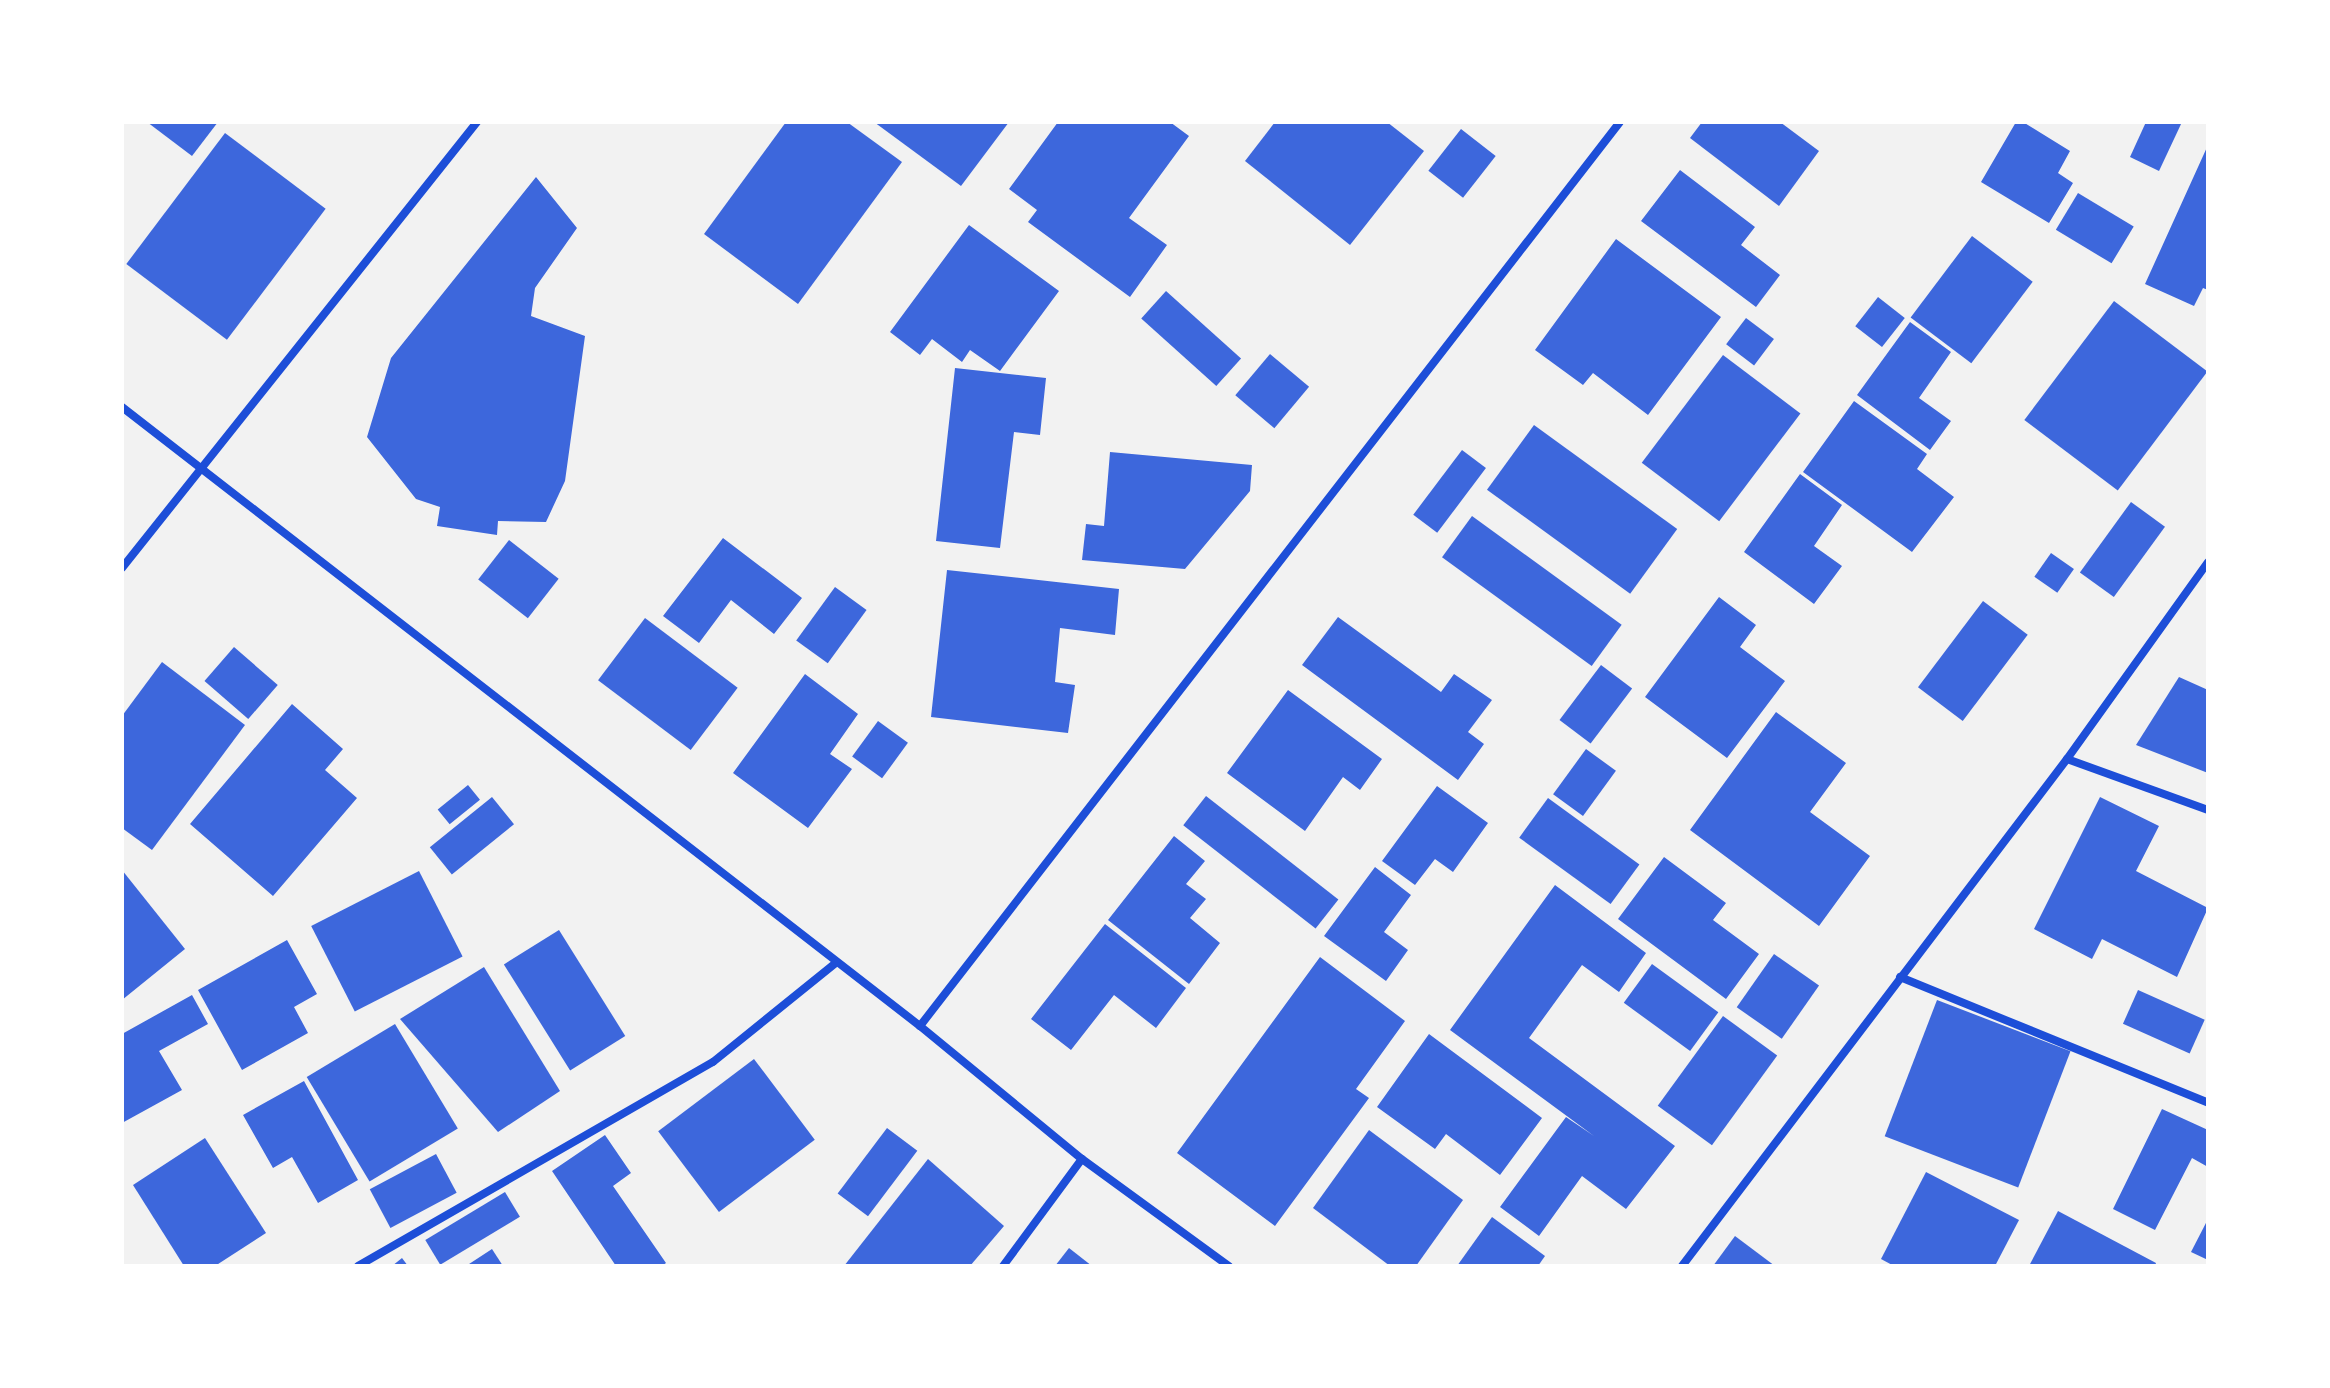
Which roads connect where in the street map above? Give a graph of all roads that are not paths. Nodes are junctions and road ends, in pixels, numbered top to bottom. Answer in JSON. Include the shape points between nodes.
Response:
{"nodes":[{"id":1,"x":477,"y":122,"type":"edge"},
{"id":2,"x":1620,"y":122,"type":"edge"},
{"id":3,"x":122,"y":407,"type":"edge"},
{"id":4,"x":202,"y":467,"type":"junction"},
{"id":5,"x":2208,"y":562,"type":"edge"},
{"id":6,"x":122,"y":568,"type":"edge"},
{"id":7,"x":2067,"y":759,"type":"junction"},
{"id":8,"x":2208,"y":810,"type":"edge"},
{"id":9,"x":837,"y":962,"type":"junction"},
{"id":10,"x":1900,"y":977,"type":"junction"},
{"id":11,"x":920,"y":1026,"type":"junction"},
{"id":12,"x":2208,"y":1103,"type":"edge"},
{"id":13,"x":1082,"y":1159,"type":"junction"},
{"id":14,"x":358,"y":1266,"type":"edge"},
{"id":15,"x":1003,"y":1266,"type":"edge"},
{"id":16,"x":1229,"y":1266,"type":"edge"},
{"id":17,"x":1682,"y":1266,"type":"edge"}],
"edges":[{"from":1,"to":4,"type":"street"},
{"from":2,"to":11,"type":"street"},
{"from":3,"to":4,"type":"street"},
{"from":4,"to":6,"type":"street"},
{"from":4,"to":9,"type":"street"},
{"from":5,"to":7,"type":"street"},
{"from":7,"to":8,"type":"street"},
{"from":7,"to":10,"type":"street"},
{"from":9,"to":11,"type":"street"},
{"from":9,"to":14,"type":"street","via":[[713,1062]]},
{"from":10,"to":12,"type":"street"},
{"from":10,"to":17,"type":"street"},
{"from":11,"to":13,"type":"street"},
{"from":13,"to":15,"type":"street"},
{"from":13,"to":16,"type":"street"}]}
